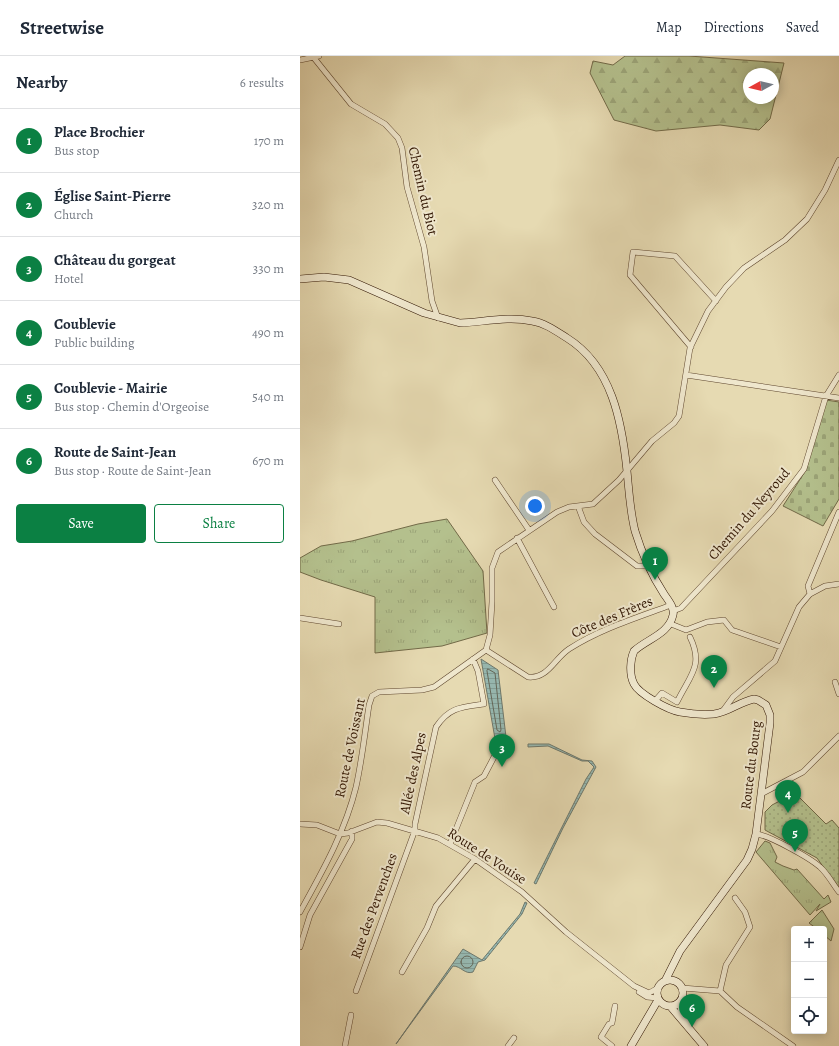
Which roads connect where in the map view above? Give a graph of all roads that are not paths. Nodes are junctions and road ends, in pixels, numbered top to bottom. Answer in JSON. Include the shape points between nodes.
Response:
{"nodes":[{"id":1,"x":316,"y":57,"type":"edge"},
{"id":2,"x":300,"y":60,"type":"edge"},
{"id":3,"x":839,"y":160,"type":"edge"},
{"id":4,"x":300,"y":279,"type":"edge"},
{"id":5,"x":716,"y":301,"type":"junction"},
{"id":6,"x":438,"y":318,"type":"junction"},
{"id":7,"x":691,"y":347,"type":"junction"},
{"id":8,"x":686,"y":374,"type":"junction"},
{"id":9,"x":839,"y":375,"type":"edge"},
{"id":10,"x":826,"y":396,"type":"junction"},
{"id":11,"x":839,"y":398,"type":"edge"},
{"id":12,"x":627,"y":470,"type":"junction"},
{"id":13,"x":495,"y":480,"type":"dead end"},
{"id":14,"x":578,"y":506,"type":"junction"},
{"id":15,"x":839,"y":512,"type":"edge"},
{"id":16,"x":529,"y":530,"type":"junction"},
{"id":17,"x":516,"y":538,"type":"junction"},
{"id":18,"x":648,"y":566,"type":"junction"},
{"id":19,"x":839,"y":584,"type":"edge"},
{"id":20,"x":810,"y":594,"type":"junction"},
{"id":21,"x":554,"y":607,"type":"dead end"},
{"id":22,"x":673,"y":610,"type":"junction"},
{"id":23,"x":300,"y":618,"type":"edge"},
{"id":24,"x":339,"y":624,"type":"dead end"},
{"id":25,"x":671,"y":624,"type":"junction"},
{"id":26,"x":690,"y":637,"type":"dead end"},
{"id":27,"x":781,"y":647,"type":"junction"},
{"id":28,"x":486,"y":650,"type":"junction"},
{"id":29,"x":474,"y":659,"type":"junction"},
{"id":30,"x":835,"y":682,"type":"dead end"},
{"id":31,"x":839,"y":694,"type":"edge"},
{"id":32,"x":655,"y":701,"type":"junction"},
{"id":33,"x":722,"y":712,"type":"junction"},
{"id":34,"x":839,"y":736,"type":"edge"},
{"id":35,"x":494,"y":757,"type":"dead end"},
{"id":36,"x":761,"y":794,"type":"junction"},
{"id":37,"x":300,"y":824,"type":"edge"},
{"id":38,"x":415,"y":830,"type":"junction"},
{"id":39,"x":352,"y":832,"type":"junction"},
{"id":40,"x":340,"y":834,"type":"junction"},
{"id":41,"x":756,"y":834,"type":"junction"},
{"id":42,"x":450,"y":844,"type":"junction"},
{"id":43,"x":475,"y":859,"type":"junction"},
{"id":44,"x":839,"y":892,"type":"edge"},
{"id":45,"x":735,"y":898,"type":"dead end"},
{"id":46,"x":300,"y":912,"type":"edge"},
{"id":47,"x":698,"y":928,"type":"junction"},
{"id":48,"x":300,"y":947,"type":"edge"},
{"id":49,"x":402,"y":972,"type":"dead end"},
{"id":50,"x":665,"y":981,"type":"junction"},
{"id":51,"x":677,"y":982,"type":"junction"},
{"id":52,"x":634,"y":986,"type":"junction"},
{"id":53,"x":658,"y":988,"type":"junction"},
{"id":54,"x":682,"y":988,"type":"junction"},
{"id":55,"x":356,"y":991,"type":"dead end"},
{"id":56,"x":720,"y":992,"type":"junction"},
{"id":57,"x":658,"y":999,"type":"junction"},
{"id":58,"x":679,"y":1003,"type":"junction"},
{"id":59,"x":615,"y":1006,"type":"dead end"},
{"id":60,"x":668,"y":1006,"type":"junction"},
{"id":61,"x":351,"y":1015,"type":"dead end"},
{"id":62,"x":642,"y":1028,"type":"junction"},
{"id":63,"x":514,"y":1038,"type":"dead end"},
{"id":64,"x":345,"y":1046,"type":"edge"},
{"id":65,"x":508,"y":1046,"type":"edge"},
{"id":66,"x":612,"y":1046,"type":"edge"},
{"id":67,"x":631,"y":1046,"type":"edge"},
{"id":68,"x":705,"y":1046,"type":"edge"},
{"id":69,"x":793,"y":1046,"type":"edge"}],
"edges":[{"from":1,"to":2,"type":"street"},
{"from":1,"to":6,"type":"street","name":"Chemin du Biot","via":[[351,104],[385,124],[398,138],[402,148],[407,187],[424,247],[432,301]]},
{"from":3,"to":5,"type":"street","via":[[807,219],[785,240],[744,268]]},
{"from":4,"to":6,"type":"main road","via":[[324,277],[349,280]]},
{"from":5,"to":7,"type":"street","via":[[708,311]]},
{"from":5,"to":7,"type":"street","via":[[676,256],[633,252],[630,275]]},
{"from":6,"to":12,"type":"main road","via":[[460,323],[533,321],[555,330],[577,344],[600,370],[613,400],[622,426]]},
{"from":7,"to":8,"type":"street"},
{"from":8,"to":10,"type":"street"},
{"from":8,"to":12,"type":"street","via":[[679,416],[652,440]]},
{"from":9,"to":10,"type":"street","name":"Chemin du Neyroud"},
{"from":10,"to":11,"type":"street"},
{"from":10,"to":22,"type":"street","name":"Chemin du Neyroud","via":[[804,469],[748,538],[681,608]]},
{"from":12,"to":14,"type":"street","via":[[594,504]]},
{"from":12,"to":18,"type":"main road","via":[[634,528]]},
{"from":13,"to":16,"type":"street"},
{"from":14,"to":16,"type":"street","via":[[569,506]]},
{"from":14,"to":18,"type":"street","via":[[584,522],[594,534],[637,566]]},
{"from":15,"to":20,"type":"street","via":[[808,586]]},
{"from":16,"to":17,"type":"street"},
{"from":17,"to":21,"type":"street"},
{"from":17,"to":28,"type":"street","via":[[498,552],[492,568],[490,635]]},
{"from":18,"to":22,"type":"main road"},
{"from":19,"to":20,"type":"street","via":[[825,586]]},
{"from":20,"to":27,"type":"street","via":[[799,607]]},
{"from":22,"to":25,"type":"main road"},
{"from":22,"to":28,"type":"street","name":"Côte des Frères","via":[[595,634],[567,650],[551,668],[535,678],[528,678]]},
{"from":23,"to":24,"type":"street"},
{"from":25,"to":27,"type":"street","via":[[686,630],[707,622],[724,620],[732,630]]},
{"from":25,"to":32,"type":"main road","name":"Route du Bourg","via":[[638,647],[631,662],[633,684]]},
{"from":26,"to":32,"type":"street","via":[[697,654],[697,664],[677,702],[662,694]]},
{"from":27,"to":33,"type":"street","via":[[775,661],[733,697]]},
{"from":28,"to":29,"type":"street","name":"Route de Voissant"},
{"from":29,"to":38,"type":"street","name":"Allée des Alpes","via":[[484,704],[454,709],[443,716],[436,727]]},
{"from":29,"to":40,"type":"street","name":"Route de Voissant","via":[[434,687],[379,692],[372,696],[356,788]]},
{"from":30,"to":31,"type":"street"},
{"from":32,"to":33,"type":"main road","name":"Route du Bourg","via":[[680,712]]},
{"from":33,"to":36,"type":"main road","name":"Route du Bourg","via":[[754,699],[762,702],[768,709],[770,723]]},
{"from":34,"to":36,"type":"street","via":[[803,772]]},
{"from":35,"to":42,"type":"street","via":[[484,776],[475,782]]},
{"from":36,"to":41,"type":"main road","name":"Route du Bourg"},
{"from":37,"to":40,"type":"street","via":[[317,825]]},
{"from":38,"to":39,"type":"street","name":"Route de Vouise","via":[[377,822]]},
{"from":38,"to":42,"type":"street","name":"Route de Vouise"},
{"from":38,"to":55,"type":"street","name":"Rue des Pervenches"},
{"from":39,"to":40,"type":"street","name":"Route de Vouise"},
{"from":39,"to":48,"type":"street","via":[[352,839],[310,915]]},
{"from":40,"to":46,"type":"street"},
{"from":41,"to":44,"type":"street","via":[[814,861]]},
{"from":41,"to":47,"type":"main road","name":"Route du Bourg","via":[[747,860]]},
{"from":42,"to":43,"type":"street","name":"Route de Vouise"},
{"from":43,"to":49,"type":"street","via":[[436,906],[427,928]]},
{"from":43,"to":52,"type":"street","name":"Route de Vouise","via":[[522,892],[566,932]]},
{"from":45,"to":56,"type":"street","via":[[745,912],[750,927],[726,964]]},
{"from":47,"to":50,"type":"main road","name":"Route du Bourg","via":[[680,951]]},
{"from":47,"to":51,"type":"main road","name":"Route du Bourg","via":[[676,963]]},
{"from":50,"to":51,"type":"main road"},
{"from":50,"to":53,"type":"main road"},
{"from":51,"to":54,"type":"main road"},
{"from":52,"to":53,"type":"street","name":"Route de Vouise","via":[[649,993]]},
{"from":52,"to":57,"type":"street","name":"Route de Vouise","via":[[647,997]]},
{"from":53,"to":57,"type":"main road"},
{"from":54,"to":56,"type":"street"},
{"from":54,"to":58,"type":"main road","via":[[683,996]]},
{"from":56,"to":69,"type":"street"},
{"from":57,"to":60,"type":"main road"},
{"from":57,"to":62,"type":"main road"},
{"from":58,"to":60,"type":"main road"},
{"from":58,"to":68,"type":"main road"},
{"from":59,"to":66,"type":"street","via":[[612,1023],[601,1037]]},
{"from":60,"to":62,"type":"main road","via":[[655,1010]]},
{"from":60,"to":68,"type":"main road"},
{"from":61,"to":64,"type":"street"},
{"from":62,"to":67,"type":"main road"},
{"from":63,"to":65,"type":"street"}]}
